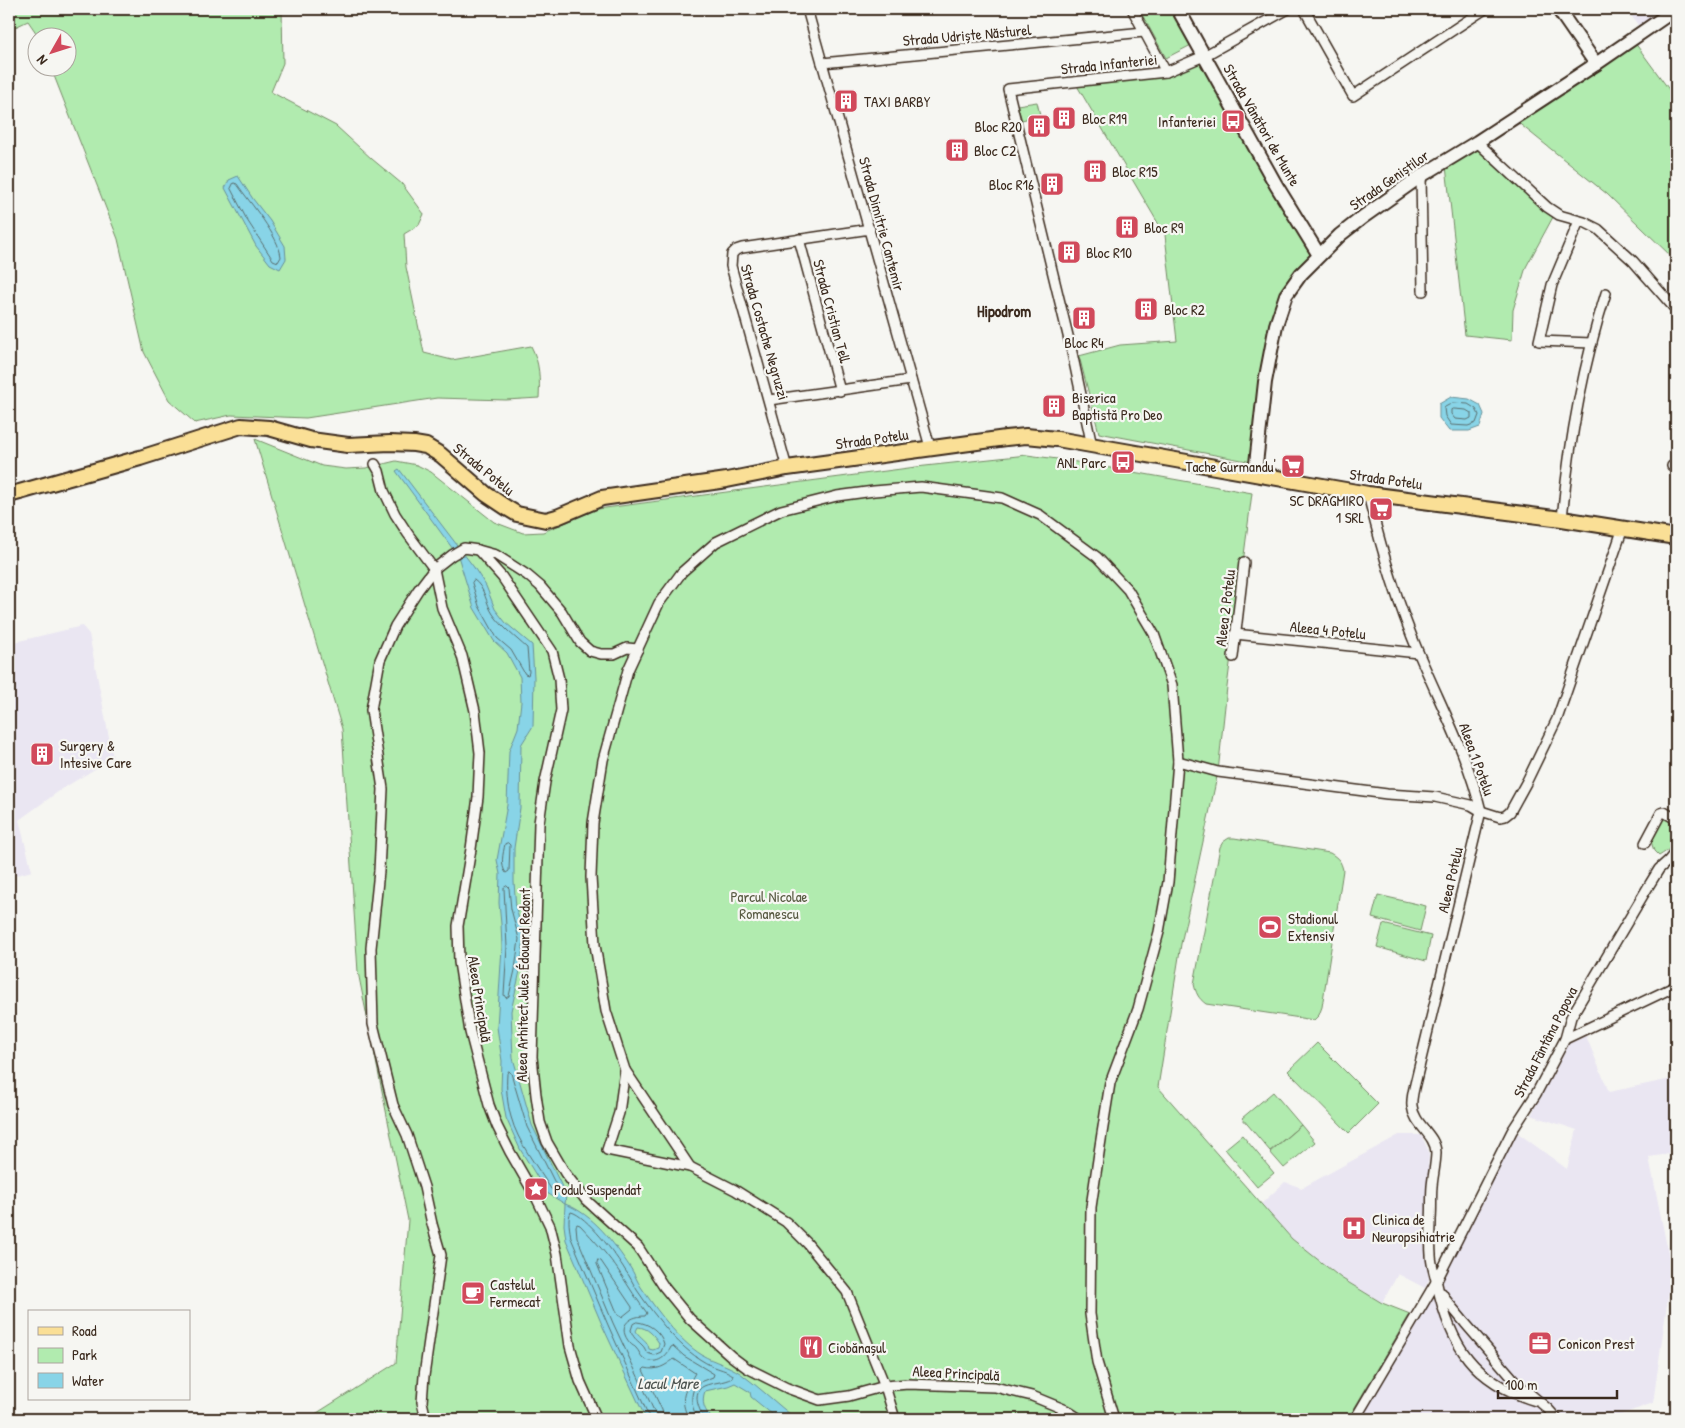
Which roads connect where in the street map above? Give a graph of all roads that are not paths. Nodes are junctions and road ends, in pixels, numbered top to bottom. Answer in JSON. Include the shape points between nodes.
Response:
{"nodes":[{"id":1,"x":807,"y":9,"type":"edge"},
{"id":2,"x":1132,"y":9,"type":"edge"},
{"id":3,"x":1178,"y":9,"type":"edge"},
{"id":4,"x":1288,"y":9,"type":"edge"},
{"id":5,"x":1304,"y":9,"type":"edge"},
{"id":6,"x":1485,"y":9,"type":"edge"},
{"id":7,"x":1558,"y":9,"type":"edge"},
{"id":8,"x":1676,"y":9,"type":"edge"},
{"id":9,"x":1144,"y":32,"type":"junction"},
{"id":10,"x":1204,"y":56,"type":"junction"},
{"id":11,"x":822,"y":63,"type":"junction"},
{"id":12,"x":1596,"y":64,"type":"junction"},
{"id":13,"x":1166,"y":72,"type":"junction"},
{"id":14,"x":1477,"y":142,"type":"junction"},
{"id":15,"x":1421,"y":176,"type":"junction"},
{"id":16,"x":1580,"y":220,"type":"junction"},
{"id":17,"x":870,"y":229,"type":"junction"},
{"id":18,"x":799,"y":239,"type":"junction"},
{"id":19,"x":1319,"y":256,"type":"junction"},
{"id":20,"x":1423,"y":290,"type":"dead end"},
{"id":21,"x":1606,"y":293,"type":"dead end"},
{"id":22,"x":1676,"y":310,"type":"edge"},
{"id":23,"x":1592,"y":343,"type":"junction"},
{"id":24,"x":911,"y":380,"type":"junction"},
{"id":25,"x":840,"y":391,"type":"junction"},
{"id":26,"x":770,"y":400,"type":"junction"},
{"id":27,"x":1092,"y":446,"type":"junction"},
{"id":28,"x":930,"y":447,"type":"junction"},
{"id":29,"x":375,"y":464,"type":"dead end"},
{"id":30,"x":787,"y":468,"type":"junction"},
{"id":31,"x":1255,"y":473,"type":"junction"},
{"id":32,"x":1368,"y":494,"type":"junction"},
{"id":33,"x":9,"y":495,"type":"edge"},
{"id":34,"x":1562,"y":519,"type":"junction"},
{"id":35,"x":1623,"y":528,"type":"junction"},
{"id":36,"x":1676,"y":537,"type":"edge"},
{"id":37,"x":478,"y":550,"type":"junction"},
{"id":38,"x":1244,"y":562,"type":"dead end"},
{"id":39,"x":434,"y":569,"type":"junction"},
{"id":40,"x":1235,"y":634,"type":"junction"},
{"id":41,"x":638,"y":649,"type":"junction"},
{"id":42,"x":1418,"y":652,"type":"junction"},
{"id":43,"x":1233,"y":657,"type":"dead end"},
{"id":44,"x":1178,"y":761,"type":"junction"},
{"id":45,"x":1481,"y":811,"type":"junction"},
{"id":46,"x":1676,"y":819,"type":"edge"},
{"id":47,"x":1645,"y":844,"type":"dead end"},
{"id":48,"x":1676,"y":851,"type":"edge"},
{"id":49,"x":1676,"y":986,"type":"edge"},
{"id":50,"x":1565,"y":1040,"type":"junction"},
{"id":51,"x":625,"y":1070,"type":"junction"},
{"id":52,"x":690,"y":1167,"type":"junction"},
{"id":53,"x":1436,"y":1282,"type":"junction"},
{"id":54,"x":885,"y":1386,"type":"junction"},
{"id":55,"x":1536,"y":1401,"type":"junction"},
{"id":56,"x":426,"y":1419,"type":"edge"},
{"id":57,"x":597,"y":1419,"type":"edge"},
{"id":58,"x":895,"y":1419,"type":"edge"},
{"id":59,"x":1080,"y":1419,"type":"edge"},
{"id":60,"x":1114,"y":1419,"type":"edge"},
{"id":61,"x":1355,"y":1419,"type":"edge"},
{"id":62,"x":1557,"y":1419,"type":"edge"}],
"edges":[{"from":1,"to":11,"type":"street","name":"Strada Dimitrie Cantemir"},
{"from":2,"to":9,"type":"street"},
{"from":3,"to":10,"type":"street","name":"Strada Vânători de Munte"},
{"from":4,"to":10,"type":"street","name":"Strada Infanteriei"},
{"from":5,"to":6,"type":"street","via":[[1354,96]]},
{"from":7,"to":12,"type":"street"},
{"from":8,"to":12,"type":"street","name":"Strada Geniștilor"},
{"from":9,"to":11,"type":"street","name":"Strada Udriște Năsturel"},
{"from":9,"to":13,"type":"street"},
{"from":10,"to":13,"type":"street","name":"Strada Infanteriei"},
{"from":10,"to":19,"type":"street","name":"Strada Vânători de Munte"},
{"from":11,"to":17,"type":"street","name":"Strada Dimitrie Cantemir"},
{"from":12,"to":14,"type":"street","name":"Strada Geniștilor"},
{"from":13,"to":27,"type":"street","name":"Strada Infanteriei","via":[[1008,89]]},
{"from":14,"to":15,"type":"street","name":"Strada Geniștilor"},
{"from":14,"to":16,"type":"street","via":[[1547,207],[1559,215]]},
{"from":15,"to":19,"type":"street","name":"Strada Geniștilor","via":[[1363,217]]},
{"from":15,"to":20,"type":"street"},
{"from":16,"to":22,"type":"street","via":[[1609,239]]},
{"from":16,"to":23,"type":"street","via":[[1552,285],[1539,341]]},
{"from":17,"to":18,"type":"street","name":"Strada Costache Negruzzi"},
{"from":17,"to":24,"type":"street","name":"Strada Dimitrie Cantemir"},
{"from":18,"to":25,"type":"street","name":"Strada Cristian Tell"},
{"from":18,"to":26,"type":"street","name":"Strada Costache Negruzzi","via":[[742,248],[732,254],[730,260]]},
{"from":19,"to":31,"type":"street","name":"Strada Geniștilor","via":[[1286,295],[1276,325],[1265,382]]},
{"from":21,"to":23,"type":"street"},
{"from":23,"to":34,"type":"street","via":[[1564,488]]},
{"from":24,"to":25,"type":"street"},
{"from":24,"to":28,"type":"street","name":"Strada Dimitrie Cantemir"},
{"from":25,"to":26,"type":"street"},
{"from":26,"to":30,"type":"street","name":"Strada Costache Negruzzi"},
{"from":27,"to":28,"type":"main road","name":"Strada Potelu","via":[[1026,436]]},
{"from":27,"to":31,"type":"main road","name":"Strada Potelu"},
{"from":28,"to":30,"type":"main road","name":"Strada Potelu"},
{"from":29,"to":39,"type":"street","via":[[395,514]]},
{"from":30,"to":33,"type":"main road","name":"Strada Potelu","via":[[602,498],[546,520],[517,514],[506,508],[426,446],[348,444],[311,440],[269,428],[241,426]]},
{"from":31,"to":32,"type":"main road","name":"Strada Potelu"},
{"from":32,"to":34,"type":"main road","name":"Strada Potelu"},
{"from":32,"to":42,"type":"street","name":"Aleea 1 Potelu","via":[[1395,593]]},
{"from":34,"to":35,"type":"main road","name":"Strada Potelu"},
{"from":35,"to":36,"type":"main road","name":"Strada Potelu"},
{"from":35,"to":45,"type":"street","via":[[1557,719],[1527,781],[1505,816]]},
{"from":37,"to":39,"type":"street","via":[[464,548]]},
{"from":37,"to":41,"type":"street","via":[[496,555],[540,586],[590,651],[614,654],[627,648]]},
{"from":37,"to":54,"type":"street","name":"Aleea Arhitect Jules Édouard Redont","via":[[502,577],[552,652],[559,679],[561,710],[539,823],[533,1047],[536,1095],[547,1142],[565,1174],[586,1200],[638,1247],[690,1319],[730,1356],[787,1388],[820,1400]]},
{"from":38,"to":40,"type":"street","name":"Aleea 2 Potelu"},
{"from":39,"to":56,"type":"street","via":[[395,626],[380,660],[371,710],[383,789],[371,948],[373,1024],[393,1105],[424,1187],[441,1255],[424,1376],[422,1402]]},
{"from":39,"to":57,"type":"street","name":"Aleea Principală","via":[[442,608],[462,656],[475,711],[480,753],[478,797],[458,926],[459,962],[470,1032],[488,1105],[550,1226],[570,1346],[580,1381]]},
{"from":40,"to":42,"type":"street","name":"Aleea 4 Potelu"},
{"from":40,"to":43,"type":"street","name":"Aleea 2 Potelu"},
{"from":41,"to":44,"type":"street","via":[[659,603],[682,572],[716,542],[781,510],[837,496],[921,487],[1002,498],[1040,515],[1097,557],[1128,590],[1154,634],[1172,685]]},
{"from":41,"to":51,"type":"street","via":[[628,670],[603,760],[593,823],[595,945],[606,1011]]},
{"from":42,"to":45,"type":"street","name":"Aleea 1 Potelu","via":[[1473,780]]},
{"from":44,"to":45,"type":"street","name":"Aleea 1 Potelu","via":[[1218,772],[1435,798],[1471,805]]},
{"from":44,"to":60,"type":"street","via":[[1168,882],[1159,932],[1138,1009],[1110,1083],[1091,1207],[1090,1314],[1097,1362]]},
{"from":45,"to":53,"type":"street","name":"Aleea Potelu","via":[[1412,1105],[1416,1119],[1432,1138],[1436,1152],[1431,1255]]},
{"from":46,"to":47,"type":"street","via":[[1661,813]]},
{"from":48,"to":50,"type":"street","name":"Strada Fântâna Popova","via":[[1659,869],[1592,981],[1571,1017]]},
{"from":49,"to":50,"type":"street"},
{"from":50,"to":53,"type":"street","name":"Strada Fântâna Popova","via":[[1512,1131]]},
{"from":51,"to":52,"type":"street"},
{"from":51,"to":52,"type":"street","via":[[619,1113],[607,1150]]},
{"from":52,"to":54,"type":"street","via":[[786,1222],[807,1243],[847,1292]]},
{"from":53,"to":55,"type":"street","via":[[1458,1315]]},
{"from":53,"to":55,"type":"street","via":[[1447,1320],[1464,1353],[1496,1385]]},
{"from":53,"to":61,"type":"street","name":"Strada Fântâna Popova"},
{"from":54,"to":58,"type":"street"},
{"from":54,"to":59,"type":"street","name":"Aleea Principală","via":[[996,1387],[1032,1396]]},
{"from":55,"to":62,"type":"street"}]}
